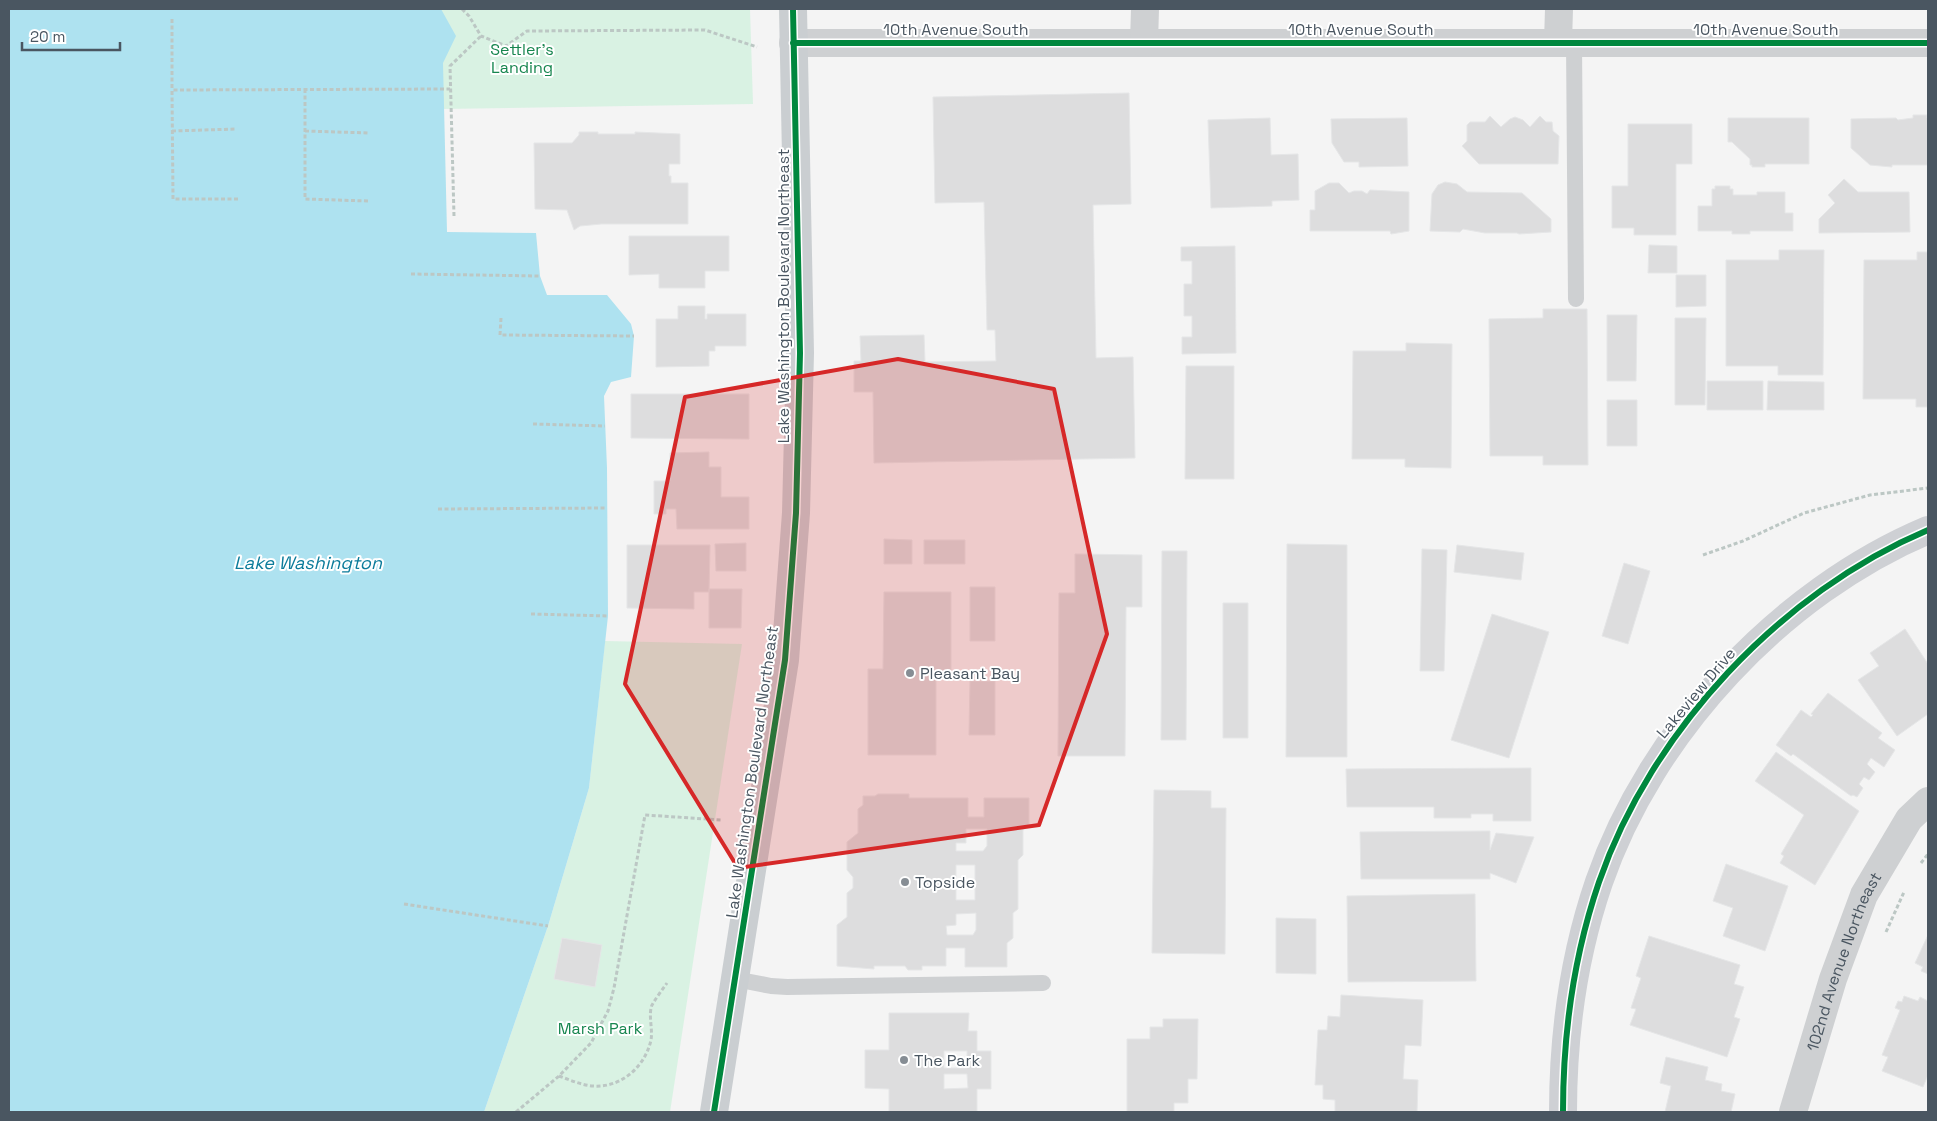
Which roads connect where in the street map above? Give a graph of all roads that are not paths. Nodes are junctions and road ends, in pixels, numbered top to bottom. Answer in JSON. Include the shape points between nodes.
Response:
{"nodes":[{"id":1,"x":793,"y":9,"type":"edge"},
{"id":2,"x":1145,"y":9,"type":"edge"},
{"id":3,"x":1559,"y":9,"type":"edge"},
{"id":4,"x":1566,"y":42,"type":"junction"},
{"id":5,"x":793,"y":43,"type":"junction"},
{"id":6,"x":1144,"y":43,"type":"junction"},
{"id":7,"x":1928,"y":43,"type":"edge"},
{"id":8,"x":1576,"y":299,"type":"dead end"},
{"id":9,"x":1928,"y":530,"type":"edge"},
{"id":10,"x":1919,"y":810,"type":"edge"},
{"id":11,"x":734,"y":979,"type":"junction"},
{"id":12,"x":1042,"y":983,"type":"dead end"},
{"id":13,"x":714,"y":1112,"type":"edge"},
{"id":14,"x":1563,"y":1112,"type":"edge"},
{"id":15,"x":1794,"y":1112,"type":"edge"}],
"edges":[{"from":1,"to":5,"type":"main road","name":"Lake Washington Boulevard Northeast"},
{"from":2,"to":6,"type":"street"},
{"from":3,"to":4,"type":"street"},
{"from":4,"to":6,"type":"street","name":"10th Avenue South"},
{"from":4,"to":7,"type":"street","name":"10th Avenue South"},
{"from":4,"to":8,"type":"lane"},
{"from":5,"to":6,"type":"street","name":"10th Avenue South"},
{"from":5,"to":11,"type":"main road","name":"Lake Washington Boulevard Northeast","via":[[800,353],[796,513],[785,660]]},
{"from":9,"to":14,"type":"street","name":"Lakeview Drive","via":[[1859,566],[1770,631],[1709,694],[1662,755],[1623,825],[1599,881],[1567,1022]]},
{"from":10,"to":15,"type":"street","name":"102nd Avenue Northeast","via":[[1864,895]]},
{"from":11,"to":12,"type":"lane","via":[[787,987]]},
{"from":11,"to":13,"type":"main road","name":"Lake Washington Boulevard Northeast"}]}
